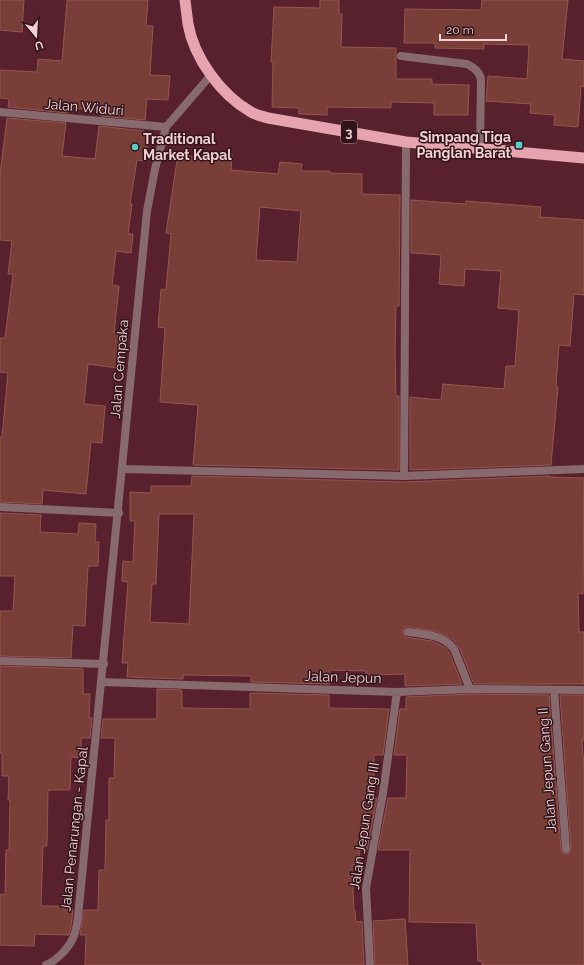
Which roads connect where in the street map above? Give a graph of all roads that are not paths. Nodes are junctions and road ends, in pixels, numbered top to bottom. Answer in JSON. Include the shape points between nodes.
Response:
{"nodes":[{"id":1,"x":185,"y":0,"type":"edge"},
{"id":2,"x":401,"y":56,"type":"dead end"},
{"id":3,"x":211,"y":75,"type":"junction"},
{"id":4,"x":0,"y":112,"type":"edge"},
{"id":5,"x":166,"y":127,"type":"junction"},
{"id":6,"x":406,"y":142,"type":"junction"},
{"id":7,"x":480,"y":149,"type":"junction"},
{"id":8,"x":584,"y":158,"type":"edge"},
{"id":9,"x":123,"y":469,"type":"junction"},
{"id":10,"x":584,"y":469,"type":"edge"},
{"id":11,"x":404,"y":476,"type":"junction"},
{"id":12,"x":0,"y":507,"type":"edge"},
{"id":13,"x":119,"y":513,"type":"junction"},
{"id":14,"x":408,"y":632,"type":"dead end"},
{"id":15,"x":0,"y":661,"type":"edge"},
{"id":16,"x":104,"y":664,"type":"junction"},
{"id":17,"x":101,"y":682,"type":"junction"},
{"id":18,"x":470,"y":690,"type":"junction"},
{"id":19,"x":554,"y":690,"type":"junction"},
{"id":20,"x":584,"y":690,"type":"edge"},
{"id":21,"x":397,"y":692,"type":"junction"},
{"id":22,"x":566,"y":849,"type":"dead end"},
{"id":23,"x":46,"y":965,"type":"edge"},
{"id":24,"x":370,"y":965,"type":"edge"}],
"edges":[{"from":1,"to":3,"type":"highway","number":"3","via":[[188,25],[195,48]]},
{"from":2,"to":7,"type":"street","via":[[467,64],[476,70],[481,79]]},
{"from":3,"to":5,"type":"street","name":"Jalan Cempaka"},
{"from":3,"to":6,"type":"highway","number":"3","via":[[233,99],[251,113]]},
{"from":4,"to":5,"type":"street","name":"Jalan Widuri"},
{"from":5,"to":9,"type":"street","name":"Jalan Cempaka","via":[[147,211]]},
{"from":6,"to":7,"type":"highway","number":"3"},
{"from":6,"to":11,"type":"street"},
{"from":7,"to":8,"type":"highway","number":"3"},
{"from":9,"to":11,"type":"street"},
{"from":9,"to":13,"type":"street","name":"Jalan Cempaka"},
{"from":10,"to":11,"type":"street"},
{"from":12,"to":13,"type":"street"},
{"from":13,"to":16,"type":"street","name":"Jalan Cempaka"},
{"from":14,"to":18,"type":"street","via":[[430,635],[447,641],[454,649]]},
{"from":15,"to":16,"type":"street"},
{"from":16,"to":17,"type":"street","name":"Jalan Cempaka"},
{"from":17,"to":21,"type":"street","name":"Jalan Jepun"},
{"from":17,"to":23,"type":"street","name":"Jalan Penarungan - Kapal","via":[[74,938],[65,951]]},
{"from":18,"to":19,"type":"street","name":"Jalan Jepun"},
{"from":18,"to":21,"type":"street","name":"Jalan Jepun"},
{"from":19,"to":20,"type":"street","name":"Jalan Jepun"},
{"from":19,"to":22,"type":"street","name":"Jalan Jepun Gang II"},
{"from":21,"to":24,"type":"street","name":"Jalan Jepun Gang III","via":[[384,793],[366,888]]}]}
